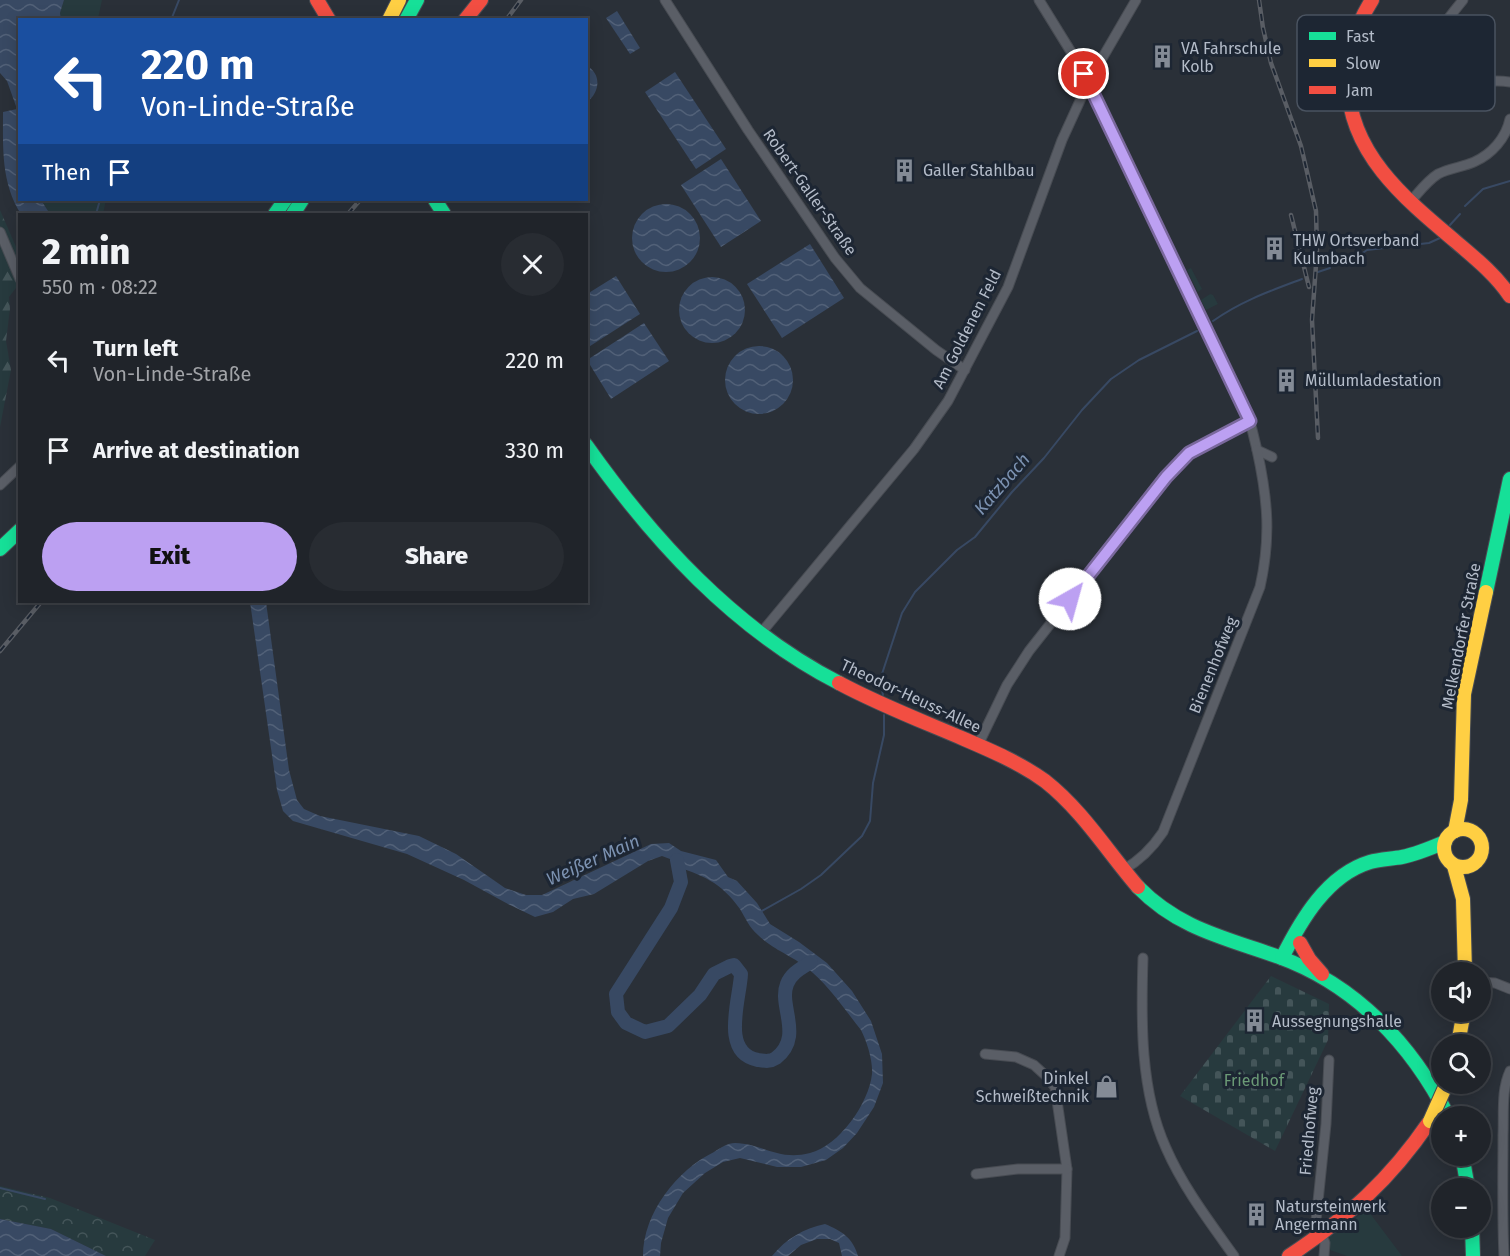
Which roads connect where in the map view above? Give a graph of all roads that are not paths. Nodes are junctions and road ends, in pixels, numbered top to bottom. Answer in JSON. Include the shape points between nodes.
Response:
{"nodes":[{"id":1,"x":317,"y":0,"type":"edge"},
{"id":2,"x":399,"y":0,"type":"edge"},
{"id":3,"x":417,"y":0,"type":"edge"},
{"id":4,"x":481,"y":0,"type":"edge"},
{"id":5,"x":665,"y":0,"type":"edge"},
{"id":6,"x":1039,"y":0,"type":"edge"},
{"id":7,"x":1136,"y":0,"type":"edge"},
{"id":8,"x":1372,"y":0,"type":"edge"},
{"id":9,"x":1463,"y":0,"type":"edge"},
{"id":10,"x":1364,"y":15,"type":"edge"},
{"id":11,"x":1451,"y":15,"type":"edge"},
{"id":12,"x":328,"y":18,"type":"edge"},
{"id":13,"x":390,"y":18,"type":"edge"},
{"id":14,"x":407,"y":18,"type":"edge"},
{"id":15,"x":467,"y":18,"type":"edge"},
{"id":16,"x":1089,"y":81,"type":"junction"},
{"id":17,"x":1495,"y":81,"type":"edge"},
{"id":18,"x":1510,"y":82,"type":"edge"},
{"id":19,"x":1350,"y":111,"type":"edge"},
{"id":20,"x":1510,"y":119,"type":"edge"},
{"id":21,"x":1411,"y":201,"type":"junction"},
{"id":22,"x":0,"y":232,"type":"edge"},
{"id":23,"x":18,"y":274,"type":"edge"},
{"id":24,"x":1510,"y":296,"type":"edge"},
{"id":25,"x":965,"y":370,"type":"junction"},
{"id":26,"x":1250,"y":421,"type":"junction"},
{"id":27,"x":588,"y":449,"type":"edge"},
{"id":28,"x":1257,"y":450,"type":"junction"},
{"id":29,"x":1272,"y":457,"type":"dead end"},
{"id":30,"x":18,"y":468,"type":"edge"},
{"id":31,"x":1510,"y":479,"type":"edge"},
{"id":32,"x":0,"y":485,"type":"edge"},
{"id":33,"x":18,"y":532,"type":"edge"},
{"id":34,"x":18,"y":545,"type":"edge"},
{"id":35,"x":0,"y":549,"type":"edge"},
{"id":36,"x":0,"y":558,"type":"edge"},
{"id":37,"x":761,"y":633,"type":"junction"},
{"id":38,"x":978,"y":745,"type":"junction"},
{"id":39,"x":1461,"y":800,"type":"junction"},
{"id":40,"x":1470,"y":830,"type":"junction"},
{"id":41,"x":1455,"y":831,"type":"junction"},
{"id":42,"x":1444,"y":842,"type":"junction"},
{"id":43,"x":1402,"y":857,"type":"junction"},
{"id":44,"x":1451,"y":863,"type":"junction"},
{"id":45,"x":1470,"y":866,"type":"junction"},
{"id":46,"x":1123,"y":870,"type":"junction"},
{"id":47,"x":1463,"y":899,"type":"junction"},
{"id":48,"x":1305,"y":921,"type":"junction"},
{"id":49,"x":1300,"y":943,"type":"junction"},
{"id":50,"x":1143,"y":958,"type":"dead end"},
{"id":51,"x":1287,"y":960,"type":"junction"},
{"id":52,"x":1465,"y":962,"type":"edge"},
{"id":53,"x":1329,"y":982,"type":"junction"},
{"id":54,"x":1491,"y":983,"type":"edge"},
{"id":55,"x":1510,"y":989,"type":"edge"},
{"id":56,"x":985,"y":1054,"type":"dead end"},
{"id":57,"x":1329,"y":1060,"type":"dead end"},
{"id":58,"x":1510,"y":1071,"type":"edge"},
{"id":59,"x":1442,"y":1094,"type":"edge"},
{"id":60,"x":1444,"y":1106,"type":"edge"},
{"id":61,"x":1067,"y":1169,"type":"junction"},
{"id":62,"x":976,"y":1174,"type":"dead end"},
{"id":63,"x":1318,"y":1237,"type":"junction"},
{"id":64,"x":1472,"y":1238,"type":"edge"},
{"id":65,"x":1059,"y":1256,"type":"edge"},
{"id":66,"x":1234,"y":1256,"type":"edge"},
{"id":67,"x":1289,"y":1256,"type":"edge"},
{"id":68,"x":1324,"y":1256,"type":"edge"},
{"id":69,"x":1473,"y":1256,"type":"edge"},
{"id":70,"x":1504,"y":1256,"type":"edge"}],
"edges":[{"from":1,"to":12,"type":"main road"},
{"from":2,"to":13,"type":"main road"},
{"from":3,"to":14,"type":"main road"},
{"from":4,"to":15,"type":"main road"},
{"from":5,"to":25,"type":"street","name":"Robert-Galler-Straße","via":[[755,139],[860,288]]},
{"from":6,"to":16,"type":"street","name":"Bienenhofweg"},
{"from":7,"to":16,"type":"street","name":"Am Goldenen Feld"},
{"from":8,"to":10,"type":"main road"},
{"from":9,"to":11,"type":"street"},
{"from":16,"to":25,"type":"street","name":"Am Goldenen Feld","via":[[1062,140],[1008,287]]},
{"from":16,"to":26,"type":"street","name":"Bienenhofweg"},
{"from":17,"to":18,"type":"street"},
{"from":19,"to":21,"type":"main road","via":[[1366,150],[1381,173]]},
{"from":20,"to":21,"type":"street","via":[[1500,141],[1488,154],[1437,175]]},
{"from":21,"to":24,"type":"main road","via":[[1484,265]]},
{"from":22,"to":23,"type":"street"},
{"from":25,"to":37,"type":"street","name":"Am Goldenen Feld","via":[[914,449]]},
{"from":26,"to":28,"type":"street","name":"Bienenhofweg"},
{"from":26,"to":38,"type":"street","via":[[1189,453],[1166,477],[1029,651],[1007,685]]},
{"from":27,"to":37,"type":"main road","name":"Theodor-Heuss-Allee","via":[[627,502],[676,558]]},
{"from":28,"to":29,"type":"street"},
{"from":28,"to":46,"type":"street","name":"Bienenhofweg","via":[[1266,489],[1268,527],[1260,587],[1163,832],[1156,843]]},
{"from":30,"to":32,"type":"street"},
{"from":31,"to":39,"type":"main road","name":"Melkendorfer Straße","via":[[1464,694]]},
{"from":33,"to":35,"type":"main road"},
{"from":34,"to":36,"type":"main road"},
{"from":37,"to":38,"type":"main road","name":"Theodor-Heuss-Allee","via":[[866,697]]},
{"from":38,"to":46,"type":"main road","name":"Theodor-Heuss-Allee","via":[[1034,773],[1062,796],[1094,830]]},
{"from":39,"to":40,"type":"main road","name":"Melkendorfer Straße"},
{"from":39,"to":41,"type":"main road","name":"Melkendorfer Straße"},
{"from":40,"to":41,"type":"main road"},
{"from":40,"to":45,"type":"main road","via":[[1479,837],[1482,848],[1479,859]]},
{"from":41,"to":42,"type":"main road"},
{"from":42,"to":43,"type":"main road"},
{"from":42,"to":44,"type":"main road"},
{"from":43,"to":44,"type":"main road","via":[[1426,856]]},
{"from":43,"to":48,"type":"main road","via":[[1370,862],[1348,871],[1329,886]]},
{"from":44,"to":45,"type":"main road"},
{"from":44,"to":47,"type":"main road"},
{"from":45,"to":47,"type":"main road"},
{"from":46,"to":51,"type":"main road","name":"Theodor-Heuss-Allee","via":[[1162,909],[1182,922],[1219,939]]},
{"from":47,"to":52,"type":"main road"},
{"from":48,"to":49,"type":"main road"},
{"from":48,"to":51,"type":"main road","via":[[1290,939]]},
{"from":49,"to":51,"type":"main road"},
{"from":49,"to":53,"type":"main road"},
{"from":50,"to":66,"type":"street","via":[[1146,1069],[1157,1124],[1180,1177]]},
{"from":51,"to":53,"type":"main road","name":"Theodor-Heuss-Allee"},
{"from":53,"to":60,"type":"main road","via":[[1378,1017],[1400,1039]]},
{"from":54,"to":55,"type":"street"},
{"from":56,"to":61,"type":"street","via":[[1016,1057],[1034,1065],[1054,1087]]},
{"from":57,"to":63,"type":"street","name":"Friedhofweg"},
{"from":58,"to":70,"type":"street","via":[[1504,1102]]},
{"from":59,"to":63,"type":"main road","bridge":true,"via":[[1410,1152],[1385,1182]]},
{"from":61,"to":62,"type":"street"},
{"from":61,"to":65,"type":"street","via":[[1065,1238]]},
{"from":63,"to":67,"type":"main road"},
{"from":63,"to":68,"type":"street","name":"Friedhofweg","via":[[1326,1243]]},
{"from":64,"to":69,"type":"main road"}]}
